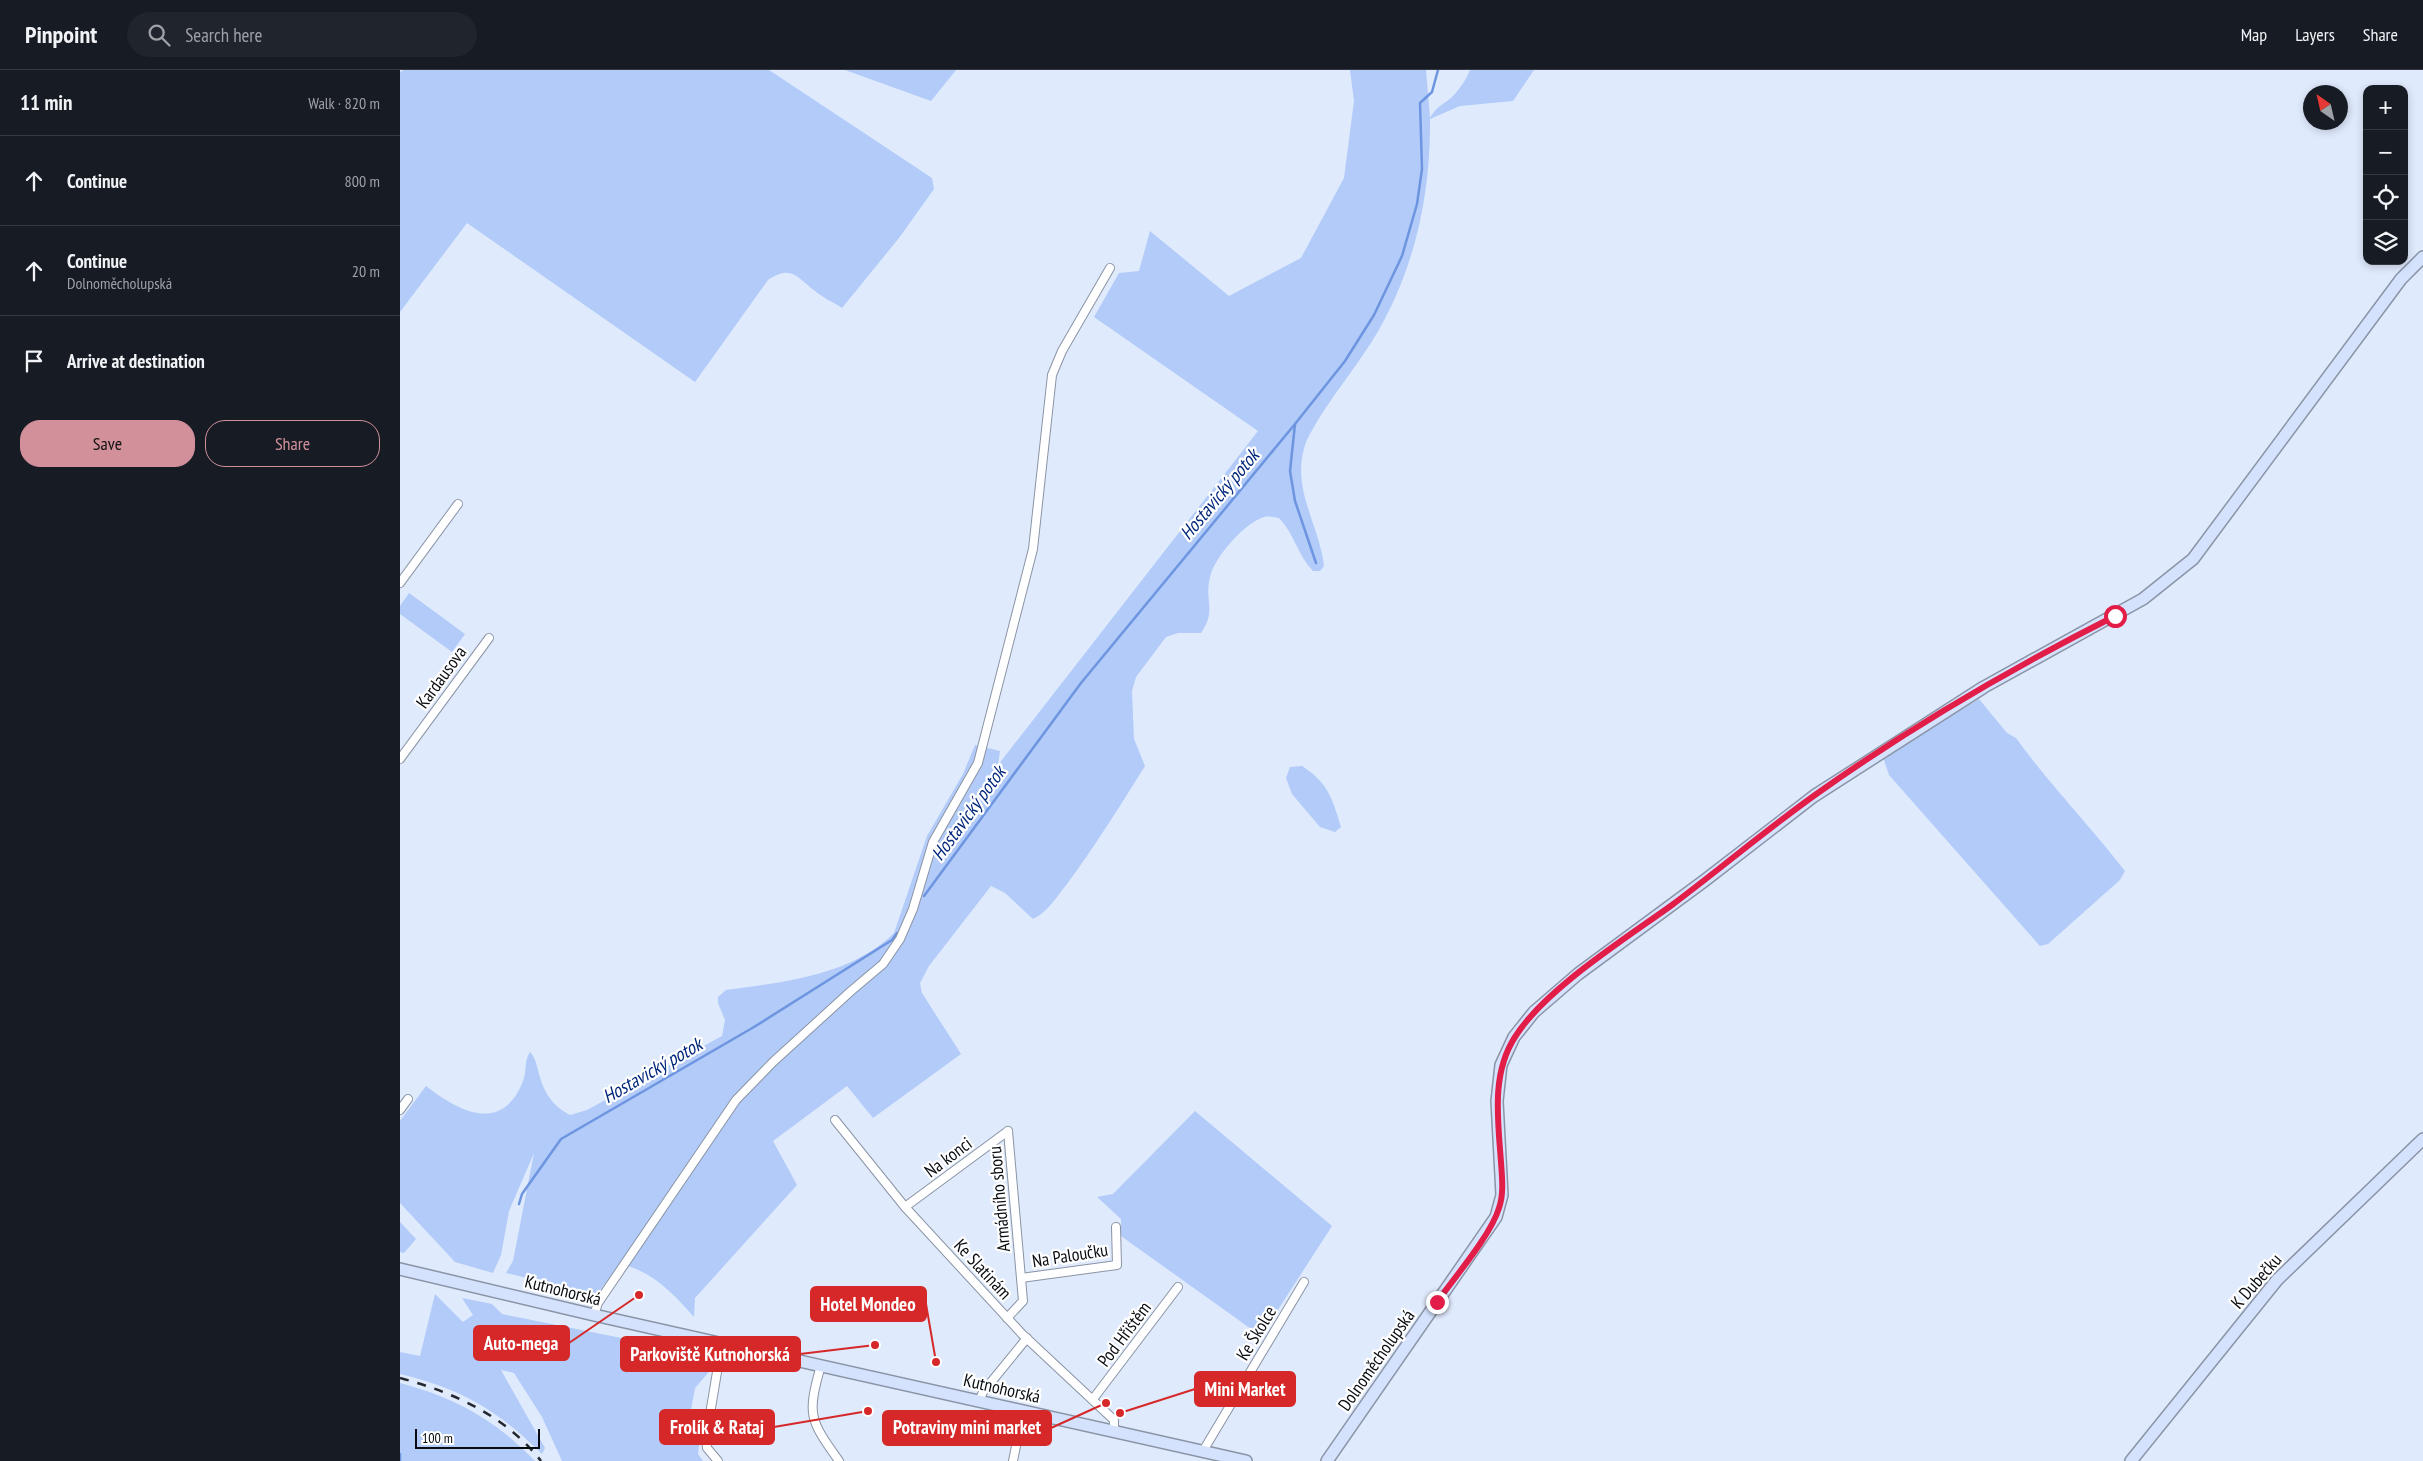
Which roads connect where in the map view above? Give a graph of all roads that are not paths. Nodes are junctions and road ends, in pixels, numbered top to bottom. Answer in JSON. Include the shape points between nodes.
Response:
{"nodes":[{"id":1,"x":2423,"y":257,"type":"edge"},
{"id":2,"x":1110,"y":268,"type":"dead end"},
{"id":3,"x":458,"y":504,"type":"dead end"},
{"id":4,"x":400,"y":583,"type":"edge"},
{"id":5,"x":489,"y":638,"type":"dead end"},
{"id":6,"x":401,"y":756,"type":"edge"},
{"id":7,"x":408,"y":1099,"type":"dead end"},
{"id":8,"x":400,"y":1110,"type":"edge"},
{"id":9,"x":835,"y":1120,"type":"dead end"},
{"id":10,"x":1008,"y":1131,"type":"joint"},
{"id":11,"x":2423,"y":1139,"type":"edge"},
{"id":12,"x":905,"y":1208,"type":"junction"},
{"id":13,"x":1116,"y":1227,"type":"dead end"},
{"id":14,"x":400,"y":1269,"type":"edge"},
{"id":15,"x":1021,"y":1278,"type":"junction"},
{"id":16,"x":1304,"y":1282,"type":"dead end"},
{"id":17,"x":1178,"y":1287,"type":"dead end"},
{"id":18,"x":594,"y":1315,"type":"junction"},
{"id":19,"x":1007,"y":1318,"type":"junction"},
{"id":20,"x":1026,"y":1338,"type":"junction"},
{"id":21,"x":722,"y":1342,"type":"junction"},
{"id":22,"x":822,"y":1365,"type":"junction"},
{"id":23,"x":1094,"y":1399,"type":"junction"},
{"id":24,"x":979,"y":1401,"type":"junction"},
{"id":25,"x":1023,"y":1411,"type":"junction"},
{"id":26,"x":1114,"y":1430,"type":"junction"},
{"id":27,"x":1203,"y":1451,"type":"junction"},
{"id":28,"x":718,"y":1461,"type":"edge"},
{"id":29,"x":839,"y":1461,"type":"edge"},
{"id":30,"x":1013,"y":1461,"type":"edge"},
{"id":31,"x":1246,"y":1461,"type":"edge"},
{"id":32,"x":1327,"y":1461,"type":"edge"},
{"id":33,"x":2131,"y":1461,"type":"edge"}],
"edges":[{"from":1,"to":32,"type":"street","name":"Dolnoměcholupská","via":[[2401,279],[2193,559],[2143,599],[1984,687],[1814,796],[1578,974],[1534,1012],[1514,1037],[1502,1066],[1497,1101],[1502,1177],[1500,1206],[1490,1227]]},
{"from":2,"to":18,"type":"street","via":[[1062,351],[1052,375],[1032,549],[978,763],[933,842],[913,909],[900,939],[883,964],[787,1049],[736,1100],[598,1303]]},
{"from":3,"to":4,"type":"street"},
{"from":5,"to":6,"type":"street","name":"Kardausova"},
{"from":7,"to":8,"type":"street"},
{"from":9,"to":12,"type":"street","name":"Ke Slatinám"},
{"from":10,"to":12,"type":"street","name":"Na konci"},
{"from":10,"to":15,"type":"street","name":"Armádního sboru"},
{"from":11,"to":33,"type":"street","name":"K Dubečku","via":[[2277,1280]]},
{"from":12,"to":19,"type":"street","name":"Ke Slatinám"},
{"from":13,"to":15,"type":"street","name":"Na Paloučku","via":[[1117,1266]]},
{"from":14,"to":18,"type":"street","name":"Kutnohorská"},
{"from":15,"to":19,"type":"street","name":"Armádního sboru","via":[[1023,1301]]},
{"from":16,"to":27,"type":"street","name":"Ke Školce"},
{"from":17,"to":23,"type":"street","name":"Pod Hřištěm"},
{"from":18,"to":21,"type":"street","name":"Kutnohorská"},
{"from":19,"to":20,"type":"street","name":"Ke Slatinám"},
{"from":20,"to":23,"type":"street","name":"Ke Slatinám"},
{"from":20,"to":24,"type":"street"},
{"from":21,"to":22,"type":"street","name":"Kutnohorská"},
{"from":21,"to":28,"type":"street","via":[[706,1438],[709,1450]]},
{"from":22,"to":24,"type":"street","name":"Kutnohorská"},
{"from":22,"to":29,"type":"street","via":[[812,1412],[820,1433]]},
{"from":23,"to":26,"type":"street","name":"Ke Slatinám","via":[[1114,1420]]},
{"from":24,"to":25,"type":"street","name":"Kutnohorská"},
{"from":25,"to":26,"type":"street","name":"Kutnohorská"},
{"from":25,"to":30,"type":"street"},
{"from":26,"to":27,"type":"street","name":"Kutnohorská"},
{"from":27,"to":31,"type":"street","name":"Kutnohorská"}]}
